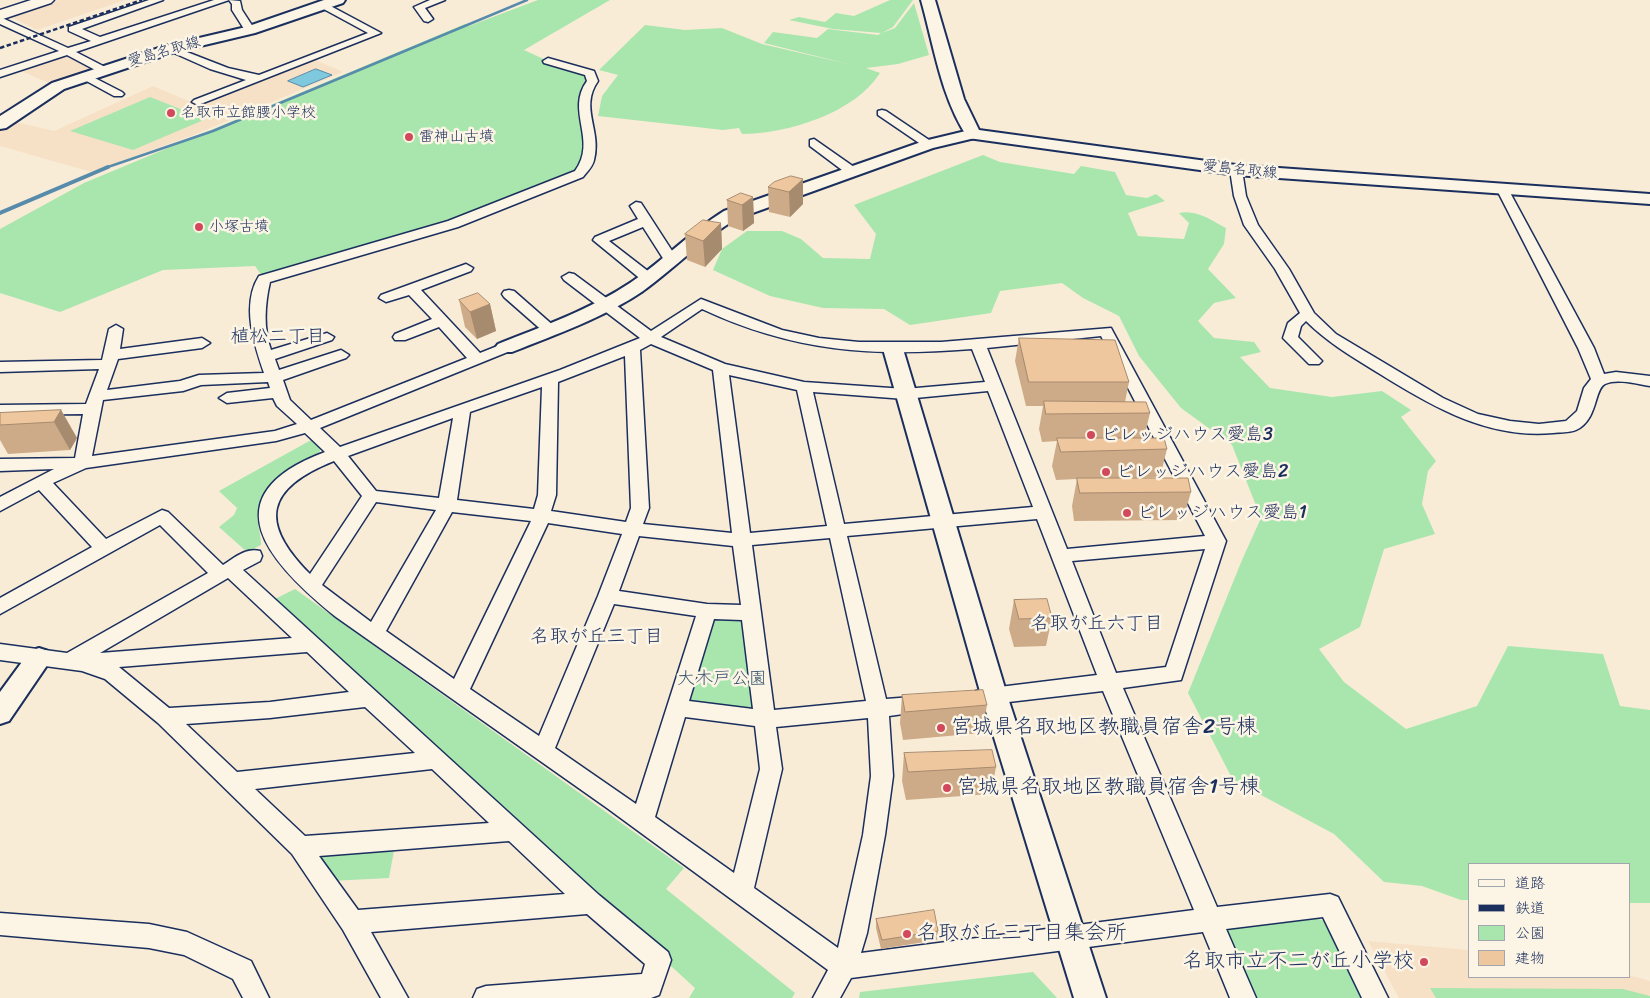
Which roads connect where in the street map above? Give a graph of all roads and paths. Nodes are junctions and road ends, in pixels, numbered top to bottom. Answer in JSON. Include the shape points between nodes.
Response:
{"nodes":[{"id":1,"x":30,"y":0,"type":"edge"},
{"id":2,"x":46,"y":0,"type":"edge"},
{"id":3,"x":158,"y":0,"type":"edge"},
{"id":4,"x":224,"y":0,"type":"edge"},
{"id":5,"x":234,"y":0,"type":"edge"},
{"id":6,"x":338,"y":0,"type":"edge"},
{"id":7,"x":440,"y":0,"type":"edge"},
{"id":8,"x":928,"y":0,"type":"edge"},
{"id":9,"x":323,"y":5,"type":"junction"},
{"id":10,"x":0,"y":10,"type":"edge"},
{"id":11,"x":0,"y":15,"type":"edge"},
{"id":12,"x":428,"y":19,"type":"dead end"},
{"id":13,"x":0,"y":20,"type":"edge"},
{"id":14,"x":250,"y":30,"type":"junction"},
{"id":15,"x":100,"y":41,"type":"junction"},
{"id":16,"x":170,"y":49,"type":"junction"},
{"id":17,"x":67,"y":52,"type":"junction"},
{"id":18,"x":548,"y":61,"type":"dead end"},
{"id":19,"x":103,"y":70,"type":"junction"},
{"id":20,"x":0,"y":74,"type":"edge"},
{"id":21,"x":86,"y":76,"type":"junction"},
{"id":22,"x":260,"y":78,"type":"junction"},
{"id":23,"x":118,"y":94,"type":"dead end"},
{"id":24,"x":198,"y":102,"type":"dead end"},
{"id":25,"x":882,"y":113,"type":"dead end"},
{"id":26,"x":0,"y":124,"type":"edge"},
{"id":27,"x":974,"y":134,"type":"junction"},
{"id":28,"x":814,"y":143,"type":"dead end"},
{"id":29,"x":929,"y":144,"type":"junction"},
{"id":30,"x":850,"y":170,"type":"junction"},
{"id":31,"x":1236,"y":170,"type":"junction"},
{"id":32,"x":1503,"y":190,"type":"junction"},
{"id":33,"x":1650,"y":199,"type":"edge"},
{"id":34,"x":636,"y":206,"type":"dead end"},
{"id":35,"x":646,"y":221,"type":"junction"},
{"id":36,"x":670,"y":260,"type":"junction"},
{"id":37,"x":466,"y":268,"type":"dead end"},
{"id":38,"x":568,"y":277,"type":"dead end"},
{"id":39,"x":648,"y":278,"type":"junction"},
{"id":40,"x":412,"y":289,"type":"junction"},
{"id":41,"x":509,"y":294,"type":"dead end"},
{"id":42,"x":386,"y":298,"type":"dead end"},
{"id":43,"x":605,"y":307,"type":"junction"},
{"id":44,"x":1308,"y":315,"type":"junction"},
{"id":45,"x":441,"y":321,"type":"junction"},
{"id":46,"x":116,"y":329,"type":"dead end"},
{"id":47,"x":550,"y":330,"type":"junction"},
{"id":48,"x":400,"y":336,"type":"dead end"},
{"id":49,"x":327,"y":337,"type":"dead end"},
{"id":50,"x":650,"y":338,"type":"junction"},
{"id":51,"x":202,"y":342,"type":"dead end"},
{"id":52,"x":977,"y":342,"type":"junction"},
{"id":53,"x":632,"y":347,"type":"junction"},
{"id":54,"x":505,"y":348,"type":"joint"},
{"id":55,"x":893,"y":349,"type":"junction"},
{"id":56,"x":341,"y":355,"type":"dead end"},
{"id":57,"x":267,"y":356,"type":"junction"},
{"id":58,"x":477,"y":359,"type":"junction"},
{"id":59,"x":110,"y":360,"type":"junction"},
{"id":60,"x":1314,"y":361,"type":"dead end"},
{"id":61,"x":0,"y":367,"type":"edge"},
{"id":62,"x":720,"y":368,"type":"junction"},
{"id":63,"x":550,"y":380,"type":"junction"},
{"id":64,"x":1599,"y":380,"type":"junction"},
{"id":65,"x":1650,"y":381,"type":"edge"},
{"id":66,"x":277,"y":384,"type":"junction"},
{"id":67,"x":993,"y":386,"type":"junction"},
{"id":68,"x":804,"y":387,"type":"junction"},
{"id":69,"x":905,"y":394,"type":"junction"},
{"id":70,"x":227,"y":398,"type":"dead end"},
{"id":71,"x":94,"y":403,"type":"junction"},
{"id":72,"x":463,"y":408,"type":"junction"},
{"id":73,"x":0,"y":410,"type":"edge"},
{"id":74,"x":310,"y":426,"type":"junction"},
{"id":75,"x":338,"y":454,"type":"junction"},
{"id":76,"x":82,"y":463,"type":"junction"},
{"id":77,"x":0,"y":465,"type":"edge"},
{"id":78,"x":42,"y":482,"type":"junction"},
{"id":79,"x":371,"y":496,"type":"junction"},
{"id":80,"x":0,"y":505,"type":"edge"},
{"id":81,"x":448,"y":505,"type":"junction"},
{"id":82,"x":1042,"y":512,"type":"junction"},
{"id":83,"x":541,"y":516,"type":"junction"},
{"id":84,"x":945,"y":523,"type":"junction"},
{"id":85,"x":633,"y":530,"type":"junction"},
{"id":86,"x":836,"y":531,"type":"junction"},
{"id":87,"x":741,"y":540,"type":"junction"},
{"id":88,"x":1216,"y":541,"type":"junction"},
{"id":89,"x":104,"y":548,"type":"junction"},
{"id":90,"x":254,"y":556,"type":"dead end"},
{"id":91,"x":1060,"y":556,"type":"junction"},
{"id":92,"x":225,"y":572,"type":"junction"},
{"id":93,"x":311,"y":587,"type":"junction"},
{"id":94,"x":608,"y":596,"type":"junction"},
{"id":95,"x":0,"y":607,"type":"edge"},
{"id":96,"x":707,"y":611,"type":"junction"},
{"id":97,"x":751,"y":613,"type":"junction"},
{"id":98,"x":374,"y":633,"type":"junction"},
{"id":99,"x":309,"y":644,"type":"junction"},
{"id":100,"x":0,"y":652,"type":"edge"},
{"id":101,"x":39,"y":658,"type":"junction"},
{"id":102,"x":76,"y":662,"type":"junction"},
{"id":103,"x":1109,"y":680,"type":"junction"},
{"id":104,"x":458,"y":692,"type":"junction"},
{"id":105,"x":994,"y":695,"type":"junction"},
{"id":106,"x":369,"y":698,"type":"junction"},
{"id":107,"x":965,"y":699,"type":"edge"},
{"id":108,"x":946,"y":702,"type":"edge"},
{"id":109,"x":676,"y":708,"type":"junction"},
{"id":110,"x":878,"y":710,"type":"junction"},
{"id":111,"x":0,"y":713,"type":"edge"},
{"id":112,"x":165,"y":717,"type":"junction"},
{"id":113,"x":766,"y":719,"type":"junction"},
{"id":114,"x":543,"y":751,"type":"junction"},
{"id":115,"x":436,"y":760,"type":"junction"},
{"id":116,"x":233,"y":782,"type":"junction"},
{"id":117,"x":642,"y":821,"type":"junction"},
{"id":118,"x":512,"y":831,"type":"junction"},
{"id":119,"x":300,"y":847,"type":"junction"},
{"id":120,"x":741,"y":891,"type":"junction"},
{"id":121,"x":591,"y":903,"type":"junction"},
{"id":122,"x":1211,"y":920,"type":"junction"},
{"id":123,"x":352,"y":922,"type":"junction"},
{"id":124,"x":0,"y":924,"type":"edge"},
{"id":125,"x":1071,"y":936,"type":"junction"},
{"id":126,"x":844,"y":967,"type":"junction"},
{"id":127,"x":256,"y":998,"type":"edge"},
{"id":128,"x":395,"y":998,"type":"edge"},
{"id":129,"x":486,"y":998,"type":"edge"},
{"id":130,"x":826,"y":998,"type":"edge"},
{"id":131,"x":1090,"y":998,"type":"edge"},
{"id":132,"x":1243,"y":998,"type":"edge"},
{"id":133,"x":1375,"y":998,"type":"edge"}],
"edges":[{"from":1,"to":10,"type":"highway"},
{"from":2,"to":11,"type":"highway"},
{"from":3,"to":15,"type":"street","via":[[72,29]]},
{"from":4,"to":15,"type":"street"},
{"from":5,"to":14,"type":"street"},
{"from":6,"to":9,"type":"main road","name":"愛島名取線"},
{"from":7,"to":12,"type":"street","via":[[419,7]]},
{"from":8,"to":27,"type":"main road","via":[[956,99]]},
{"from":9,"to":14,"type":"main road","name":"愛島名取線"},
{"from":9,"to":22,"type":"street","via":[[376,33]]},
{"from":13,"to":17,"type":"street"},
{"from":14,"to":16,"type":"main road","name":"愛島名取線"},
{"from":15,"to":17,"type":"street"},
{"from":16,"to":19,"type":"main road","name":"愛島名取線"},
{"from":16,"to":22,"type":"street","via":[[225,71]]},
{"from":17,"to":19,"type":"street"},
{"from":17,"to":20,"type":"street"},
{"from":18,"to":57,"type":"street","via":[[590,73],[593,81],[585,92],[584,100],[589,156],[579,174],[453,224],[264,279],[258,319]]},
{"from":19,"to":21,"type":"main road","name":"愛島名取線"},
{"from":21,"to":23,"type":"street"},
{"from":21,"to":26,"type":"main road","name":"愛島名取線","via":[[46,92]]},
{"from":22,"to":24,"type":"street"},
{"from":25,"to":29,"type":"street"},
{"from":27,"to":29,"type":"street"},
{"from":27,"to":31,"type":"main road","name":"愛島名取線"},
{"from":28,"to":30,"type":"street"},
{"from":29,"to":30,"type":"street"},
{"from":30,"to":36,"type":"street","via":[[730,214],[709,226]]},
{"from":31,"to":32,"type":"main road","name":"愛島名取線"},
{"from":31,"to":44,"type":"street","via":[[1240,196],[1251,225],[1282,269]]},
{"from":32,"to":33,"type":"main road","name":"愛島名取線"},
{"from":32,"to":64,"type":"street","via":[[1586,348]]},
{"from":34,"to":35,"type":"street"},
{"from":35,"to":36,"type":"street"},
{"from":35,"to":39,"type":"street","via":[[600,240]]},
{"from":36,"to":39,"type":"street"},
{"from":37,"to":40,"type":"street"},
{"from":38,"to":43,"type":"street"},
{"from":39,"to":43,"type":"street"},
{"from":40,"to":42,"type":"street"},
{"from":40,"to":45,"type":"street"},
{"from":41,"to":47,"type":"street"},
{"from":43,"to":47,"type":"street"},
{"from":43,"to":50,"type":"street"},
{"from":44,"to":60,"type":"street","via":[[1298,318],[1290,338]]},
{"from":44,"to":64,"type":"street","via":[[1331,337],[1436,402],[1474,418],[1539,429],[1571,426],[1584,413],[1592,388]]},
{"from":45,"to":48,"type":"street"},
{"from":45,"to":58,"type":"street"},
{"from":46,"to":59,"type":"street"},
{"from":47,"to":54,"type":"street"},
{"from":49,"to":57,"type":"street"},
{"from":50,"to":53,"type":"street"},
{"from":50,"to":55,"type":"street","via":[[701,304],[780,334],[847,346]]},
{"from":50,"to":62,"type":"street"},
{"from":51,"to":59,"type":"street"},
{"from":52,"to":55,"type":"street"},
{"from":52,"to":67,"type":"street"},
{"from":52,"to":88,"type":"street","via":[[1106,331]]},
{"from":53,"to":63,"type":"street"},
{"from":53,"to":85,"type":"street","via":[[640,508]]},
{"from":54,"to":58,"type":"street"},
{"from":55,"to":69,"type":"street"},
{"from":56,"to":66,"type":"street"},
{"from":57,"to":66,"type":"street"},
{"from":58,"to":74,"type":"street"},
{"from":59,"to":61,"type":"street"},
{"from":59,"to":71,"type":"street"},
{"from":62,"to":68,"type":"street"},
{"from":62,"to":87,"type":"street"},
{"from":63,"to":72,"type":"street"},
{"from":63,"to":83,"type":"street","via":[[546,495]]},
{"from":64,"to":65,"type":"street","via":[[1616,377]]},
{"from":66,"to":70,"type":"street"},
{"from":66,"to":71,"type":"street","via":[[199,380]]},
{"from":66,"to":74,"type":"street","via":[[283,402]]},
{"from":67,"to":69,"type":"street"},
{"from":67,"to":82,"type":"street"},
{"from":68,"to":69,"type":"street"},
{"from":68,"to":86,"type":"street"},
{"from":69,"to":84,"type":"street"},
{"from":71,"to":73,"type":"street"},
{"from":71,"to":76,"type":"street"},
{"from":72,"to":75,"type":"street"},
{"from":72,"to":81,"type":"street"},
{"from":74,"to":75,"type":"street"},
{"from":74,"to":76,"type":"street","via":[[276,436]]},
{"from":75,"to":79,"type":"street"},
{"from":75,"to":93,"type":"street","via":[[290,476],[267,509],[268,529],[275,545]]},
{"from":76,"to":77,"type":"street"},
{"from":76,"to":78,"type":"street"},
{"from":78,"to":80,"type":"street"},
{"from":78,"to":89,"type":"street"},
{"from":79,"to":81,"type":"street"},
{"from":79,"to":93,"type":"street"},
{"from":81,"to":83,"type":"street"},
{"from":81,"to":98,"type":"street"},
{"from":82,"to":84,"type":"street"},
{"from":82,"to":91,"type":"street"},
{"from":83,"to":85,"type":"street"},
{"from":83,"to":104,"type":"street"},
{"from":84,"to":86,"type":"street"},
{"from":84,"to":105,"type":"street"},
{"from":85,"to":87,"type":"street"},
{"from":85,"to":94,"type":"street"},
{"from":86,"to":87,"type":"street"},
{"from":86,"to":110,"type":"street"},
{"from":87,"to":97,"type":"street"},
{"from":88,"to":91,"type":"street"},
{"from":88,"to":103,"type":"street","via":[[1174,674]]},
{"from":89,"to":92,"type":"street","via":[[162,516]]},
{"from":89,"to":95,"type":"street"},
{"from":90,"to":92,"type":"street"},
{"from":91,"to":103,"type":"street"},
{"from":92,"to":99,"type":"street"},
{"from":92,"to":102,"type":"street"},
{"from":93,"to":98,"type":"street"},
{"from":94,"to":96,"type":"street"},
{"from":94,"to":114,"type":"street"},
{"from":96,"to":97,"type":"street"},
{"from":96,"to":109,"type":"street"},
{"from":97,"to":113,"type":"street"},
{"from":98,"to":104,"type":"street"},
{"from":99,"to":102,"type":"street"},
{"from":99,"to":106,"type":"street"},
{"from":100,"to":101,"type":"street"},
{"from":101,"to":102,"type":"street"},
{"from":101,"to":111,"type":"street"},
{"from":102,"to":112,"type":"street","via":[[112,673]]},
{"from":103,"to":105,"type":"street"},
{"from":103,"to":122,"type":"street"},
{"from":104,"to":114,"type":"street"},
{"from":105,"to":107,"type":"street"},
{"from":105,"to":125,"type":"street"},
{"from":106,"to":112,"type":"street","via":[[270,710]]},
{"from":106,"to":115,"type":"street"},
{"from":108,"to":110,"type":"street"},
{"from":109,"to":113,"type":"street"},
{"from":109,"to":117,"type":"street"},
{"from":110,"to":113,"type":"street"},
{"from":110,"to":126,"type":"street","via":[[882,776],[879,801],[855,933]]},
{"from":112,"to":116,"type":"street"},
{"from":113,"to":120,"type":"street","via":[[771,769]]},
{"from":114,"to":117,"type":"street"},
{"from":115,"to":116,"type":"street"},
{"from":115,"to":118,"type":"street"},
{"from":116,"to":119,"type":"street"},
{"from":117,"to":120,"type":"street"},
{"from":118,"to":119,"type":"street"},
{"from":118,"to":121,"type":"street"},
{"from":119,"to":123,"type":"street"},
{"from":120,"to":126,"type":"street"},
{"from":121,"to":123,"type":"street"},
{"from":121,"to":129,"type":"street","via":[[659,960],[650,986]]},
{"from":122,"to":125,"type":"street"},
{"from":122,"to":132,"type":"street"},
{"from":122,"to":133,"type":"street","via":[[1330,904]]},
{"from":123,"to":128,"type":"street"},
{"from":124,"to":127,"type":"street","via":[[149,936],[187,944],[242,970]]},
{"from":125,"to":126,"type":"street"},
{"from":125,"to":131,"type":"street"},
{"from":126,"to":130,"type":"street"}]}
